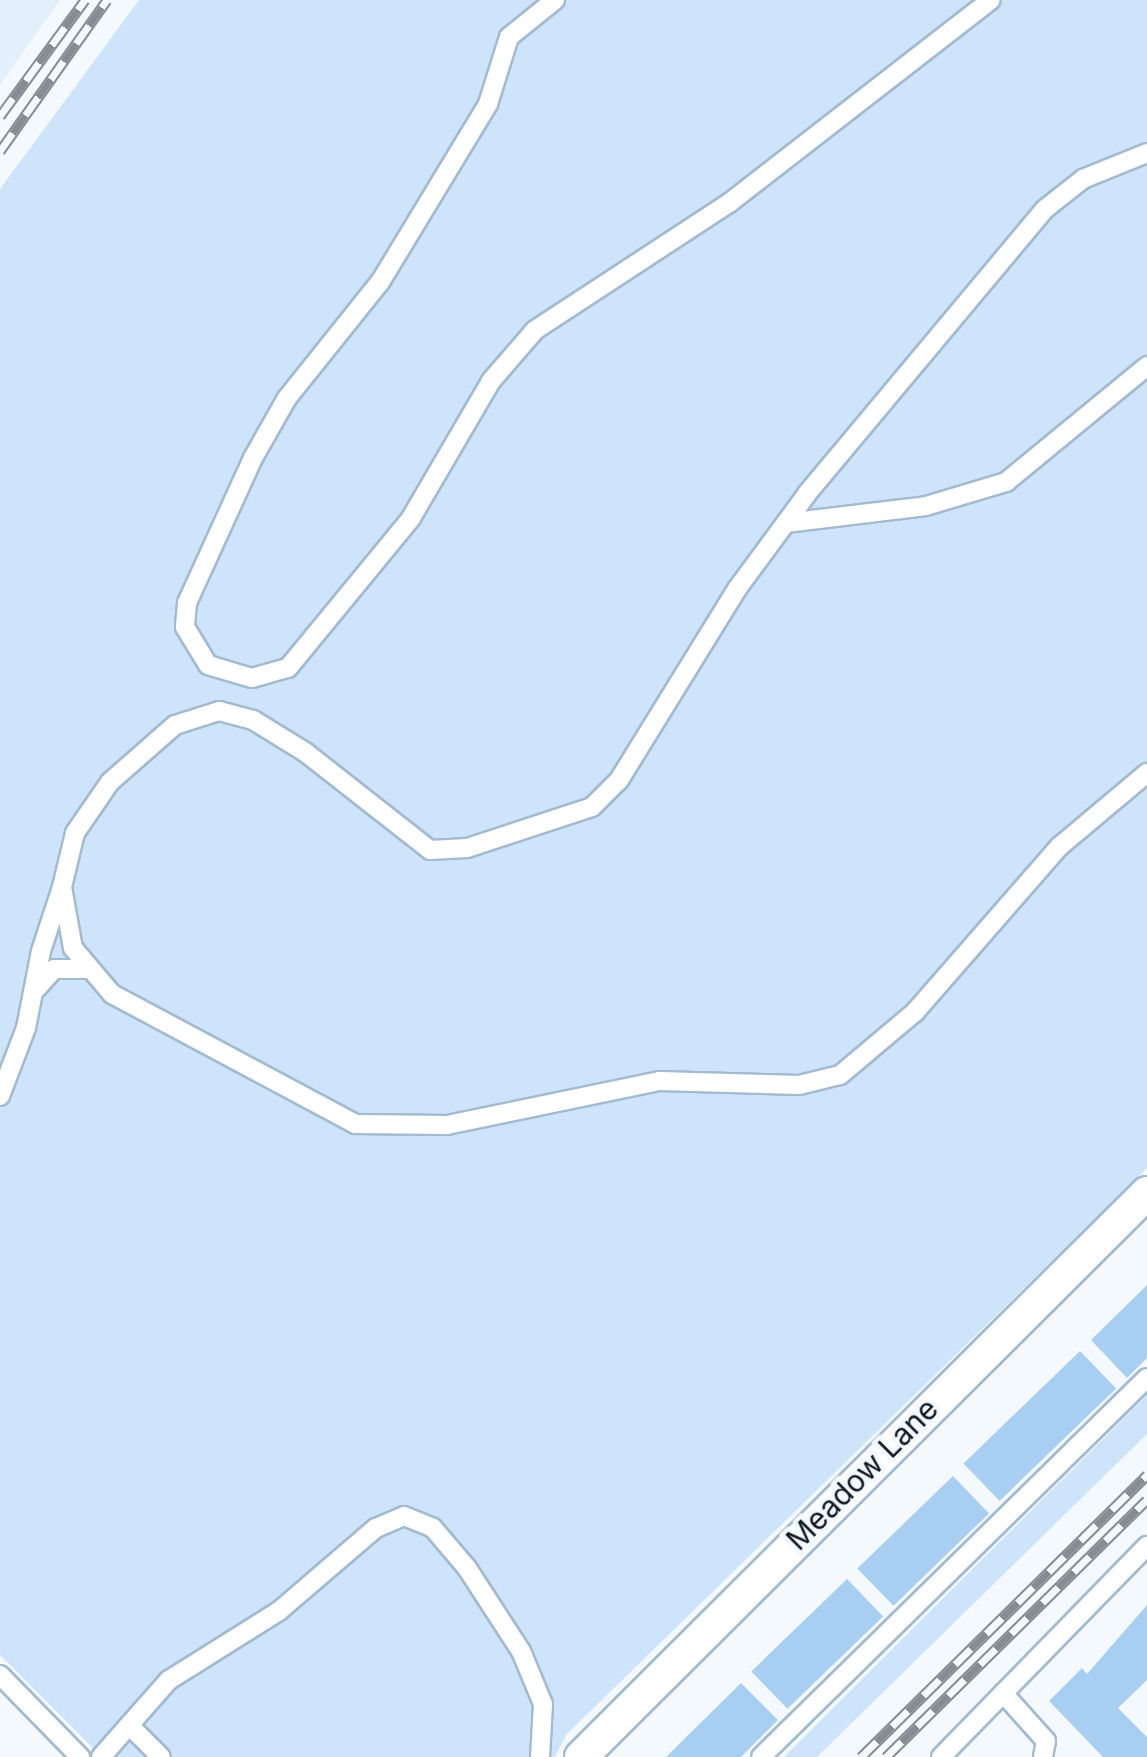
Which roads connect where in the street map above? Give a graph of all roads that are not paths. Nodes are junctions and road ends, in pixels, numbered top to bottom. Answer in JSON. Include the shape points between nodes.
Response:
{"nodes":[{"id":1,"x":555,"y":0,"type":"edge"},
{"id":2,"x":991,"y":0,"type":"edge"},
{"id":3,"x":1147,"y":153,"type":"edge"},
{"id":4,"x":1147,"y":366,"type":"edge"},
{"id":5,"x":786,"y":522,"type":"junction"},
{"id":6,"x":1147,"y":773,"type":"edge"},
{"id":7,"x":62,"y":887,"type":"junction"},
{"id":8,"x":85,"y":969,"type":"junction"},
{"id":9,"x":36,"y":989,"type":"junction"},
{"id":10,"x":0,"y":1096,"type":"edge"},
{"id":11,"x":1147,"y":1194,"type":"edge"},
{"id":12,"x":1147,"y":1378,"type":"edge"},
{"id":13,"x":1147,"y":1546,"type":"edge"},
{"id":14,"x":0,"y":1675,"type":"edge"},
{"id":15,"x":1003,"y":1693,"type":"junction"},
{"id":16,"x":129,"y":1725,"type":"junction"},
{"id":17,"x":80,"y":1757,"type":"edge"},
{"id":18,"x":101,"y":1757,"type":"edge"},
{"id":19,"x":160,"y":1757,"type":"edge"},
{"id":20,"x":540,"y":1757,"type":"edge"},
{"id":21,"x":581,"y":1757,"type":"edge"},
{"id":22,"x":761,"y":1757,"type":"edge"},
{"id":23,"x":941,"y":1757,"type":"edge"},
{"id":24,"x":1044,"y":1757,"type":"edge"}],
"edges":[{"from":1,"to":2,"type":"lane","via":[[509,37],[488,104],[390,266],[287,398],[252,458],[187,603],[185,627],[208,665],[252,678],[288,668],[412,518],[490,381],[536,330],[728,203]]},
{"from":3,"to":5,"type":"lane","via":[[1083,179],[1045,209]]},
{"from":4,"to":5,"type":"lane","via":[[1006,482],[926,506]]},
{"from":5,"to":7,"type":"lane","via":[[619,780],[592,806],[466,848],[430,850],[305,752],[253,720],[220,711],[174,726],[110,782],[75,833]]},
{"from":6,"to":8,"type":"lane","via":[[1060,846],[884,1042],[820,1082],[660,1081],[447,1125],[375,1129],[112,994]]},
{"from":7,"to":8,"type":"lane","via":[[73,948]]},
{"from":7,"to":9,"type":"lane","via":[[44,937]]},
{"from":8,"to":9,"type":"lane","via":[[54,970]]},
{"from":9,"to":10,"type":"lane"},
{"from":11,"to":21,"type":"street","name":"Meadow Lane"},
{"from":12,"to":22,"type":"lane"},
{"from":13,"to":15,"type":"lane"},
{"from":14,"to":17,"type":"lane"},
{"from":15,"to":23,"type":"lane"},
{"from":15,"to":24,"type":"lane","via":[[1046,1741]]},
{"from":16,"to":18,"type":"lane"},
{"from":16,"to":19,"type":"lane"},
{"from":16,"to":20,"type":"lane","via":[[168,1680],[279,1611],[376,1528],[404,1516],[432,1528],[468,1568],[521,1651],[543,1704]]}]}
